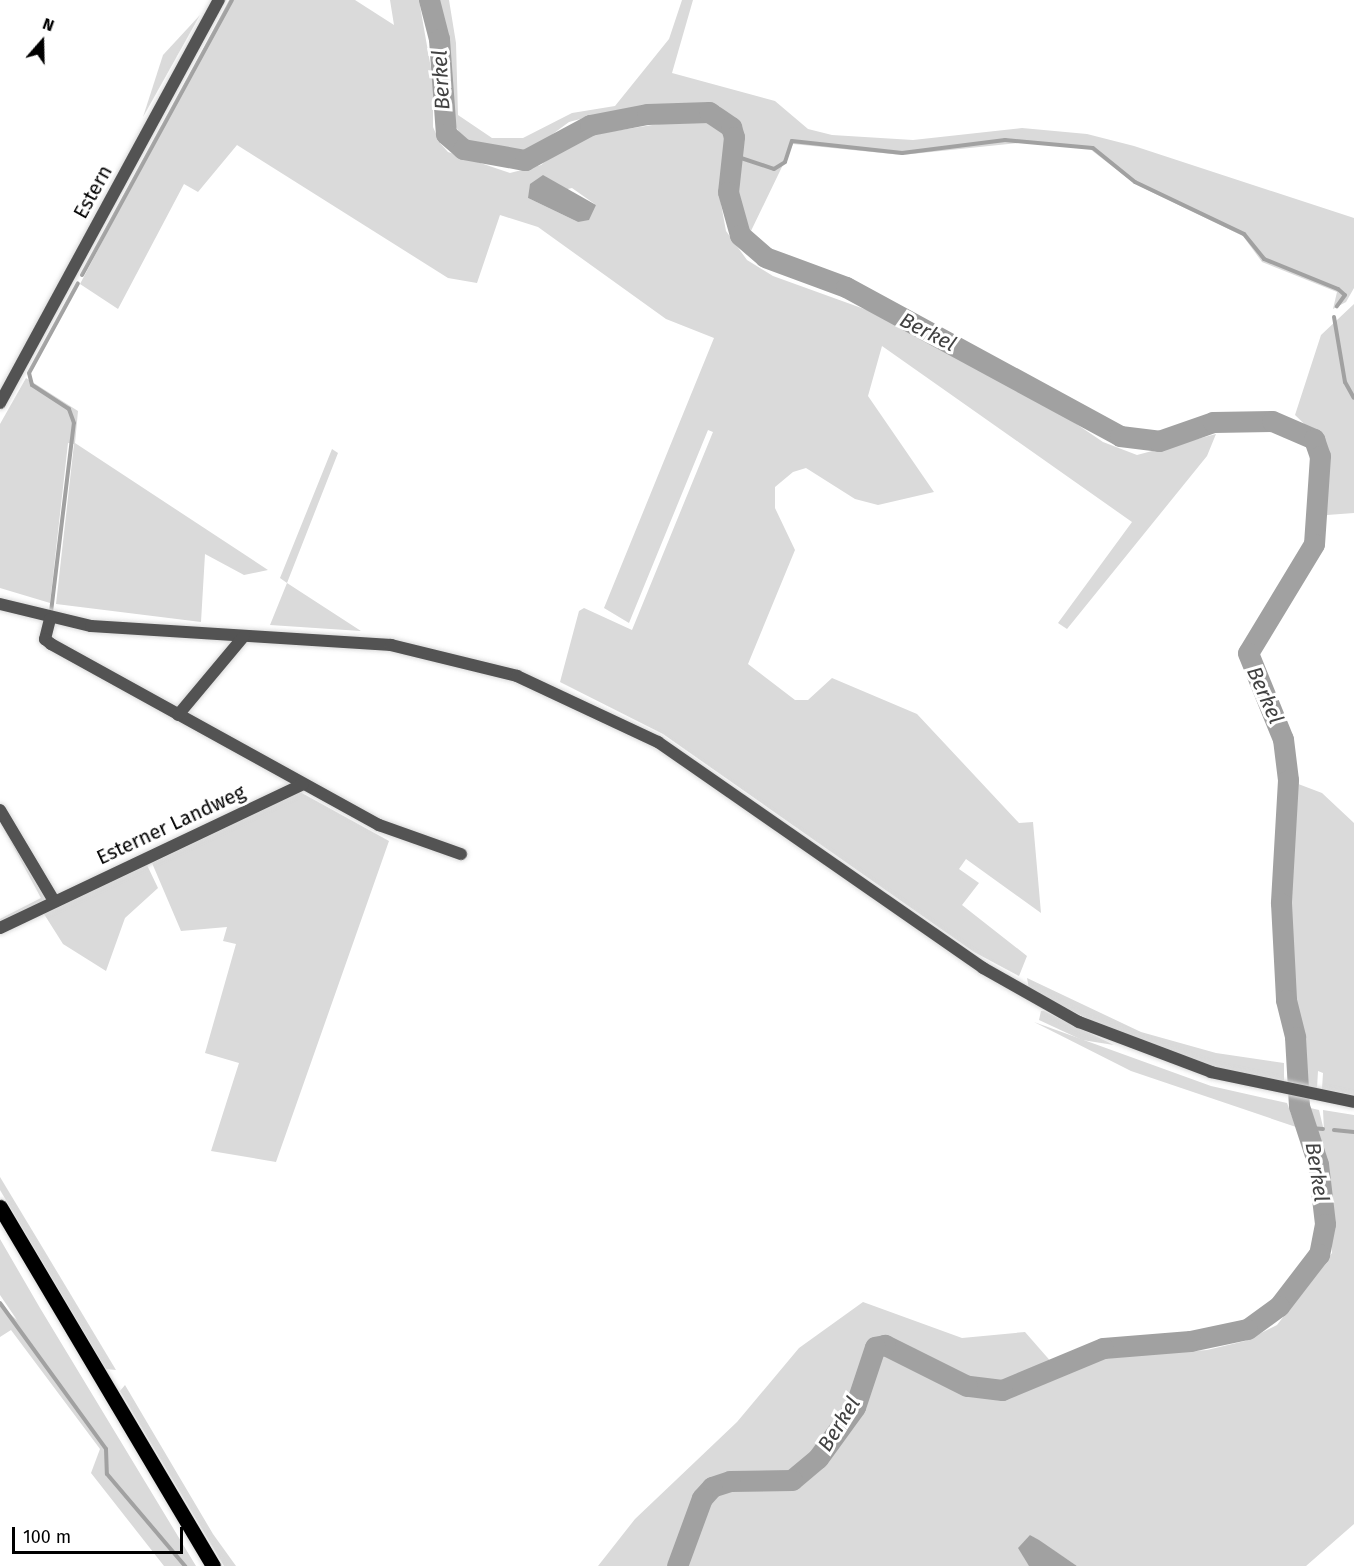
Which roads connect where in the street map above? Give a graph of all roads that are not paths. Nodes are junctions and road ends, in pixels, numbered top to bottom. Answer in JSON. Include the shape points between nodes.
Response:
{"nodes":[{"id":1,"x":219,"y":0,"type":"edge"},
{"id":2,"x":0,"y":403,"type":"edge"},
{"id":3,"x":0,"y":604,"type":"edge"},
{"id":4,"x":50,"y":619,"type":"junction"},
{"id":5,"x":244,"y":636,"type":"junction"},
{"id":6,"x":178,"y":715,"type":"junction"},
{"id":7,"x":303,"y":784,"type":"junction"},
{"id":8,"x":0,"y":810,"type":"edge"},
{"id":9,"x":461,"y":854,"type":"dead end"},
{"id":10,"x":54,"y":901,"type":"junction"},
{"id":11,"x":0,"y":928,"type":"edge"},
{"id":12,"x":1354,"y":1102,"type":"edge"},
{"id":13,"x":0,"y":1207,"type":"edge"},
{"id":14,"x":213,"y":1566,"type":"edge"}],
"edges":[{"from":1,"to":2,"type":"street","name":"Estern"},
{"from":3,"to":4,"type":"street"},
{"from":4,"to":5,"type":"street","via":[[128,630]]},
{"from":4,"to":6,"type":"street","name":"Esterner Landweg","via":[[45,639],[51,644]]},
{"from":5,"to":6,"type":"street"},
{"from":5,"to":12,"type":"street","via":[[423,651],[517,676],[590,706],[658,742],[1018,989],[1141,1049],[1268,1088]]},
{"from":6,"to":7,"type":"street","name":"Esterner Landweg"},
{"from":7,"to":9,"type":"street","name":"Esterner Landweg","via":[[378,825]]},
{"from":7,"to":10,"type":"street","name":"Esterner Landweg"},
{"from":8,"to":10,"type":"street"},
{"from":10,"to":11,"type":"street","name":"Esterner Landweg"},
{"from":13,"to":14,"type":"main road"}]}
